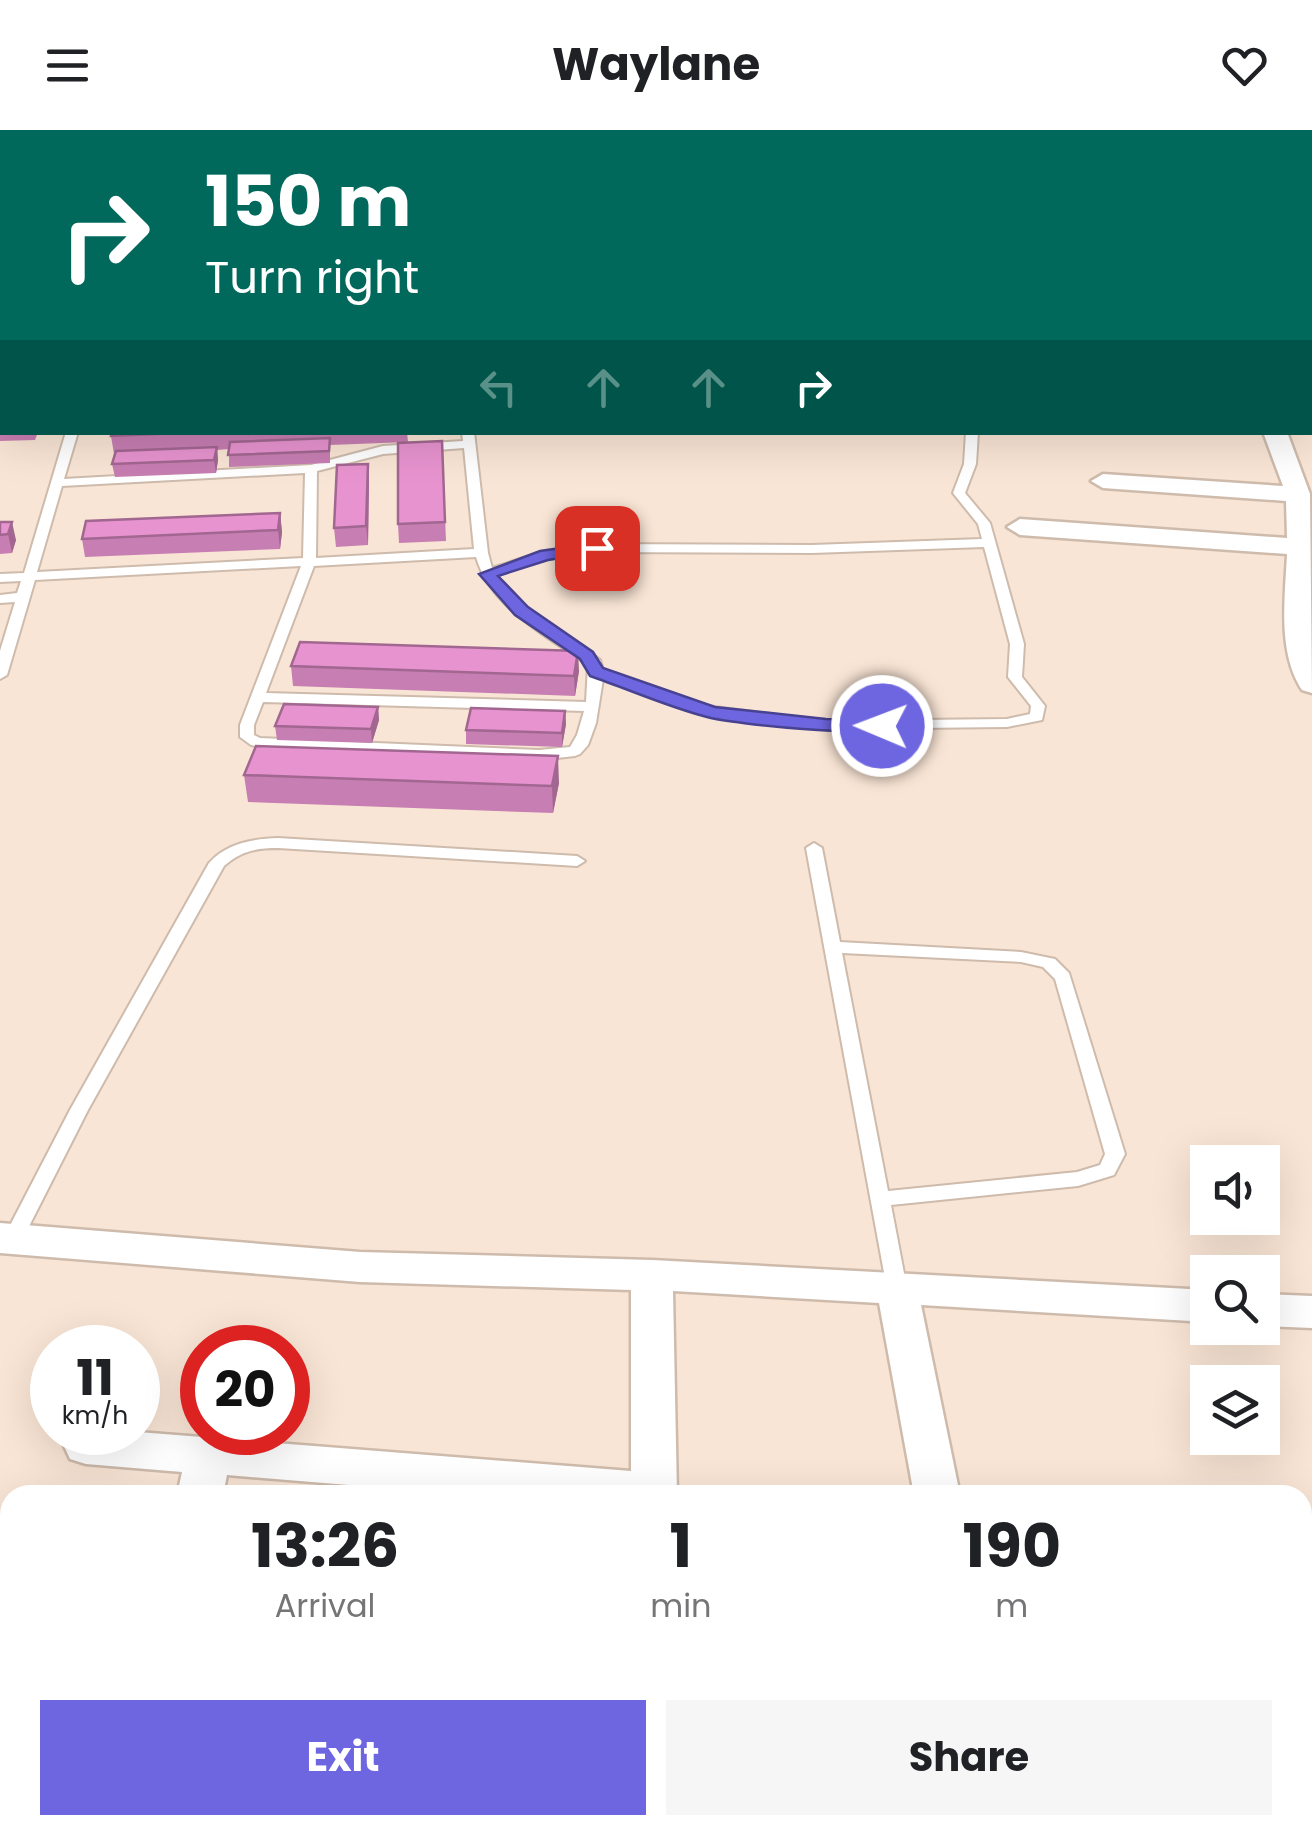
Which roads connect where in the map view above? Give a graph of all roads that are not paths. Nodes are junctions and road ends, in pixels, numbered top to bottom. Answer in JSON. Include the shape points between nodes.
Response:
{"nodes":[{"id":1,"x":71,"y":435,"type":"edge"},
{"id":2,"x":972,"y":435,"type":"edge"},
{"id":3,"x":1276,"y":435,"type":"edge"},
{"id":4,"x":468,"y":438,"type":"edge"},
{"id":5,"x":311,"y":469,"type":"junction"},
{"id":6,"x":1104,"y":481,"type":"dead end"},
{"id":7,"x":57,"y":483,"type":"junction"},
{"id":8,"x":1298,"y":494,"type":"junction"},
{"id":9,"x":1020,"y":527,"type":"dead end"},
{"id":10,"x":1305,"y":538,"type":"edge"},
{"id":11,"x":990,"y":543,"type":"junction"},
{"id":12,"x":481,"y":553,"type":"junction"},
{"id":13,"x":309,"y":562,"type":"junction"},
{"id":14,"x":487,"y":574,"type":"junction"},
{"id":15,"x":29,"y":577,"type":"junction"},
{"id":16,"x":0,"y":578,"type":"edge"},
{"id":17,"x":23,"y":597,"type":"junction"},
{"id":18,"x":0,"y":599,"type":"edge"},
{"id":19,"x":1307,"y":601,"type":"edge"},
{"id":20,"x":1306,"y":635,"type":"edge"},
{"id":21,"x":596,"y":672,"type":"junction"},
{"id":22,"x":0,"y":675,"type":"edge"},
{"id":23,"x":1312,"y":684,"type":"edge"},
{"id":24,"x":258,"y":697,"type":"junction"},
{"id":25,"x":591,"y":707,"type":"junction"},
{"id":26,"x":814,"y":848,"type":"dead end"},
{"id":27,"x":577,"y":861,"type":"dead end"},
{"id":28,"x":833,"y":947,"type":"junction"},
{"id":29,"x":880,"y":1199,"type":"junction"},
{"id":30,"x":7,"y":1238,"type":"edge"},
{"id":31,"x":652,"y":1275,"type":"junction"},
{"id":32,"x":897,"y":1289,"type":"junction"},
{"id":33,"x":1190,"y":1305,"type":"edge"},
{"id":34,"x":1280,"y":1311,"type":"edge"},
{"id":35,"x":1312,"y":1312,"type":"edge"},
{"id":36,"x":123,"y":1455,"type":"edge"},
{"id":37,"x":204,"y":1475,"type":"edge"},
{"id":38,"x":454,"y":1485,"type":"edge"},
{"id":39,"x":654,"y":1485,"type":"edge"},
{"id":40,"x":935,"y":1485,"type":"edge"}],
"edges":[{"from":1,"to":7,"type":"lane"},
{"from":2,"to":11,"type":"lane","via":[[959,492],[982,517]]},
{"from":3,"to":8,"type":"street"},
{"from":4,"to":5,"type":"lane"},
{"from":4,"to":12,"type":"lane"},
{"from":5,"to":7,"type":"lane"},
{"from":5,"to":13,"type":"lane"},
{"from":6,"to":8,"type":"street"},
{"from":7,"to":15,"type":"lane"},
{"from":8,"to":10,"type":"street"},
{"from":9,"to":10,"type":"street"},
{"from":10,"to":19,"type":"street"},
{"from":11,"to":14,"type":"lane","via":[[597,548]]},
{"from":11,"to":21,"type":"lane","via":[[1017,644],[1015,678],[1040,711],[1031,719],[849,726],[724,714]]},
{"from":12,"to":13,"type":"lane"},
{"from":12,"to":14,"type":"lane"},
{"from":13,"to":15,"type":"lane"},
{"from":13,"to":24,"type":"lane"},
{"from":14,"to":21,"type":"lane","via":[[521,611],[587,656]]},
{"from":15,"to":16,"type":"lane"},
{"from":15,"to":17,"type":"lane"},
{"from":17,"to":18,"type":"lane"},
{"from":17,"to":22,"type":"lane"},
{"from":19,"to":20,"type":"street"},
{"from":20,"to":23,"type":"street","via":[[1300,659]]},
{"from":21,"to":25,"type":"lane"},
{"from":24,"to":25,"type":"lane"},
{"from":24,"to":25,"type":"lane","via":[[245,732],[256,742],[539,755],[581,746]]},
{"from":26,"to":28,"type":"lane"},
{"from":27,"to":30,"type":"lane","via":[[278,843],[228,853]]},
{"from":28,"to":29,"type":"lane"},
{"from":28,"to":29,"type":"lane","via":[[1049,963],[1063,977],[1115,1154],[1107,1170],[1078,1180]]},
{"from":29,"to":32,"type":"lane"},
{"from":30,"to":31,"type":"street","via":[[360,1267]]},
{"from":31,"to":32,"type":"street"},
{"from":31,"to":39,"type":"street"},
{"from":32,"to":33,"type":"street"},
{"from":32,"to":40,"type":"street"},
{"from":34,"to":35,"type":"street"},
{"from":36,"to":37,"type":"street"},
{"from":37,"to":38,"type":"street"}]}
